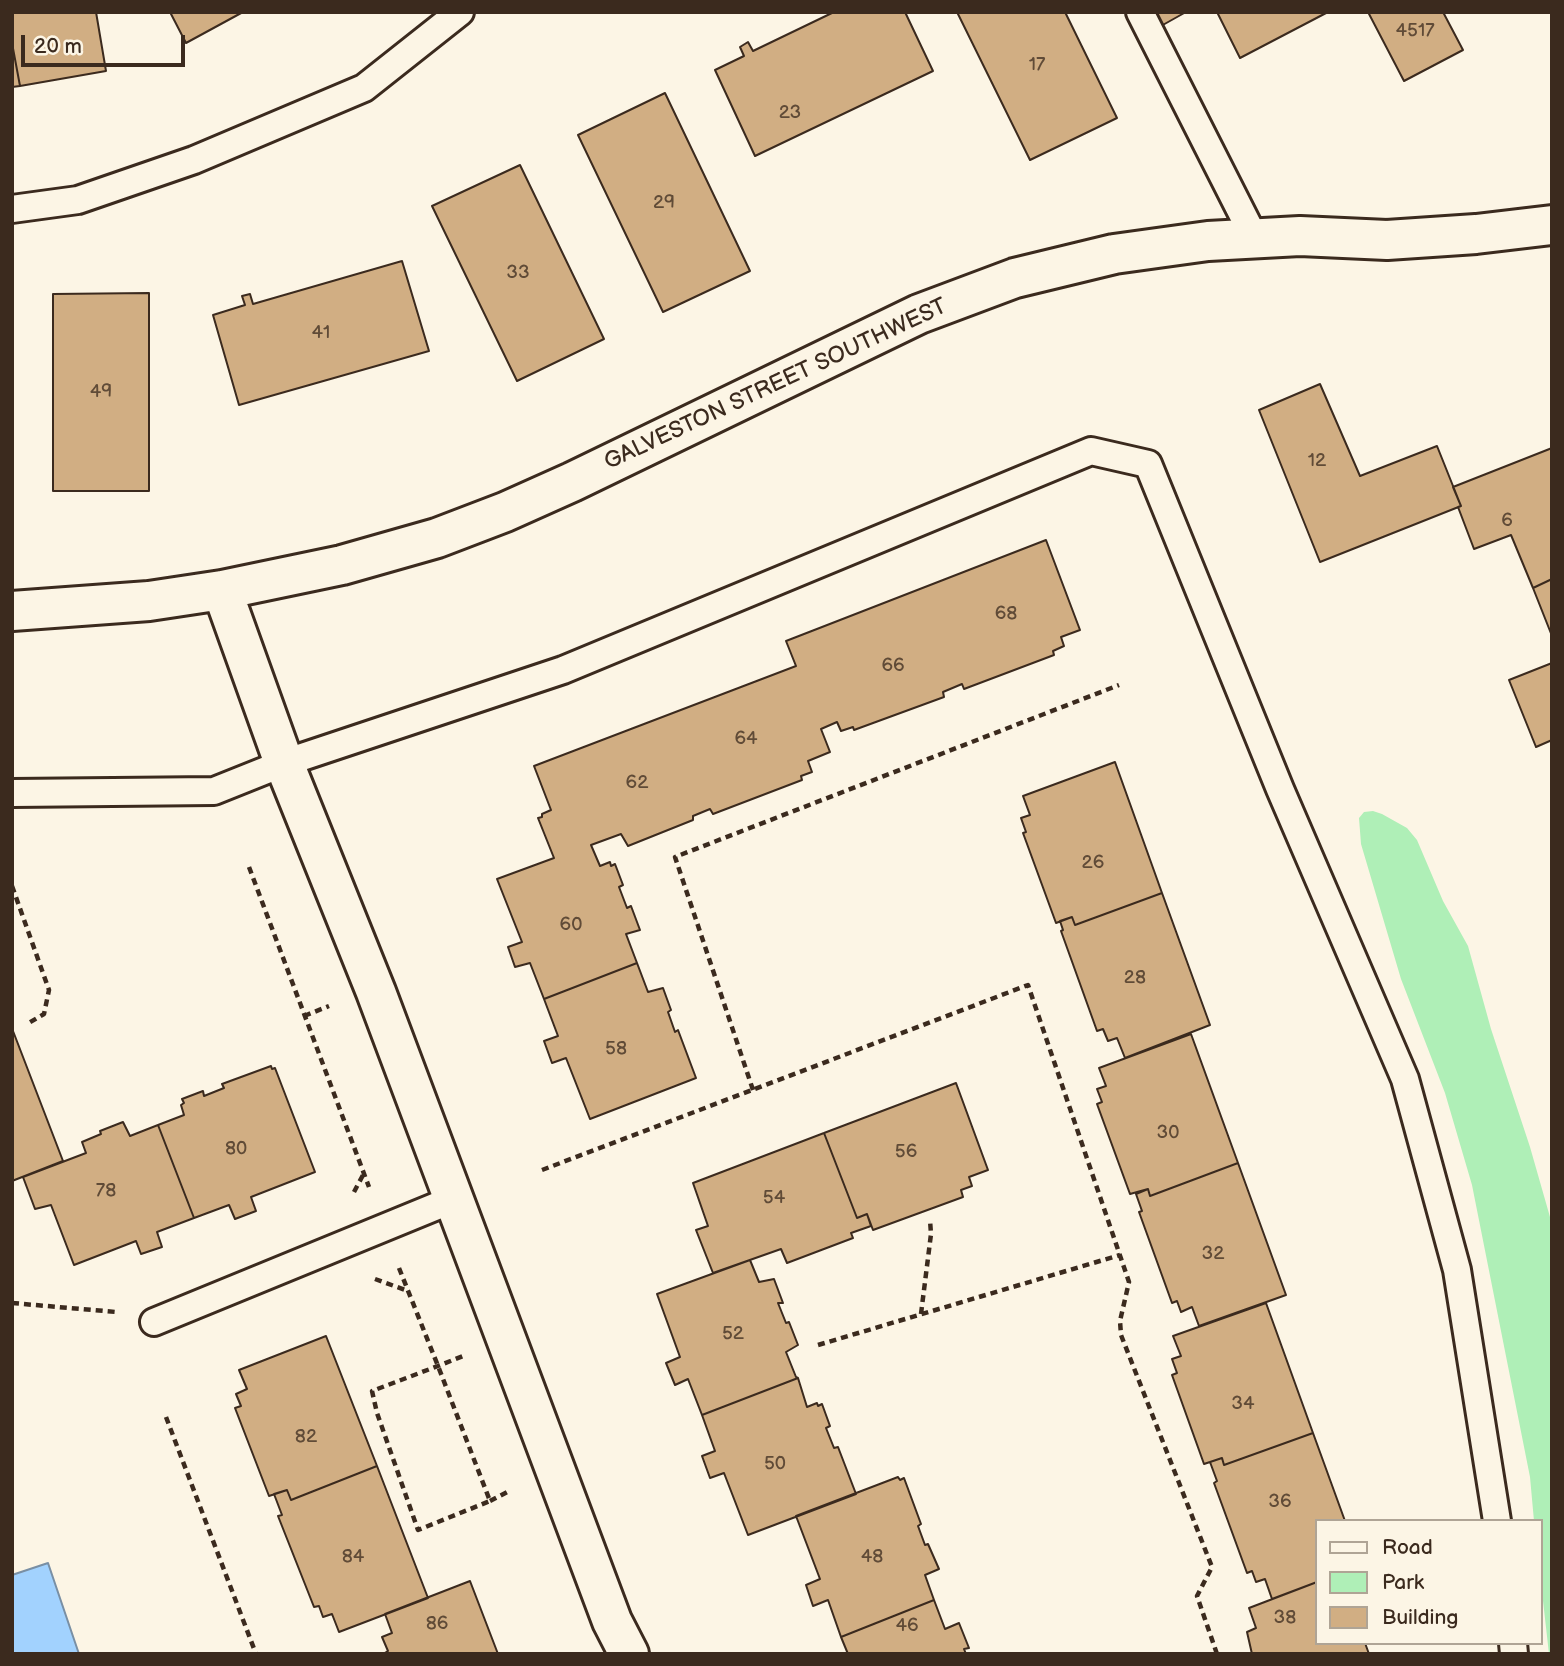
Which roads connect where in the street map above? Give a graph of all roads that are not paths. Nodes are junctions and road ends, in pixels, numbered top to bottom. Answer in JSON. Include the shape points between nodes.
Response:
{"nodes":[{"id":1,"x":460,"y":12,"type":"edge"},
{"id":2,"x":1140,"y":12,"type":"edge"},
{"id":3,"x":12,"y":209,"type":"edge"},
{"id":4,"x":1552,"y":225,"type":"edge"},
{"id":5,"x":1254,"y":237,"type":"junction"},
{"id":6,"x":222,"y":590,"type":"junction"},
{"id":7,"x":12,"y":611,"type":"edge"},
{"id":8,"x":284,"y":763,"type":"junction"},
{"id":9,"x":12,"y":793,"type":"edge"},
{"id":10,"x":454,"y":1199,"type":"junction"},
{"id":11,"x":153,"y":1322,"type":"road end"},
{"id":12,"x":1497,"y":1519,"type":"edge"},
{"id":13,"x":629,"y":1654,"type":"edge"}],
"edges":[{"from":1,"to":3,"type":"lane","via":[[364,88],[194,160],[78,200]]},
{"from":2,"to":5,"type":"lane"},
{"from":4,"to":5,"type":"street","name":"GALVESTON STREET SOUTHWEST","via":[[1387,240]]},
{"from":5,"to":6,"type":"street","name":"GALVESTON STREET SOUTHWEST","via":[[1114,254],[1015,278],[919,314],[505,512],[390,552]]},
{"from":6,"to":7,"type":"street","name":"GALVESTON STREET SOUTHWEST","via":[[149,601]]},
{"from":6,"to":8,"type":"street"},
{"from":8,"to":9,"type":"lane","via":[[214,791]]},
{"from":8,"to":10,"type":"street"},
{"from":8,"to":12,"type":"lane","via":[[563,670],[1091,451],[1148,464],[1280,789],[1405,1079],[1457,1270]]},
{"from":10,"to":11,"type":"lane"},
{"from":10,"to":13,"type":"street","via":[[612,1622]]}]}
